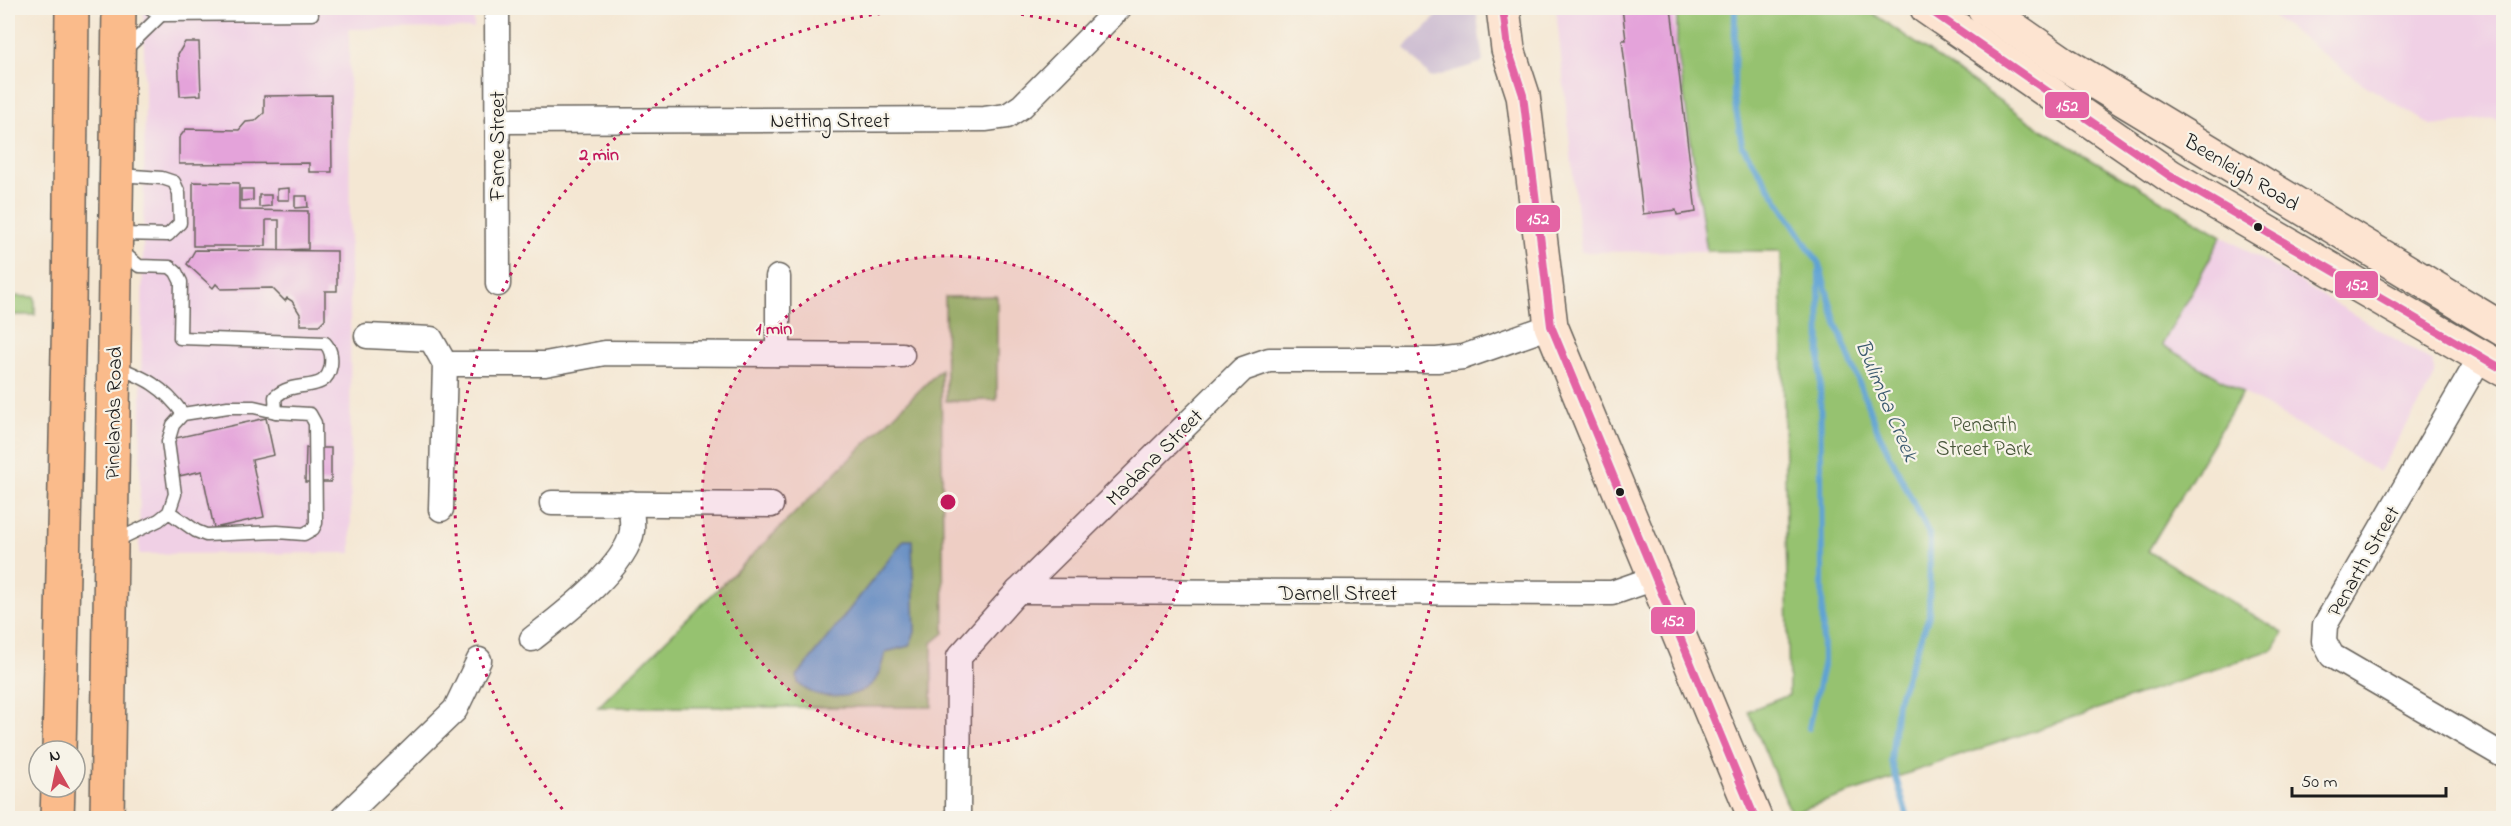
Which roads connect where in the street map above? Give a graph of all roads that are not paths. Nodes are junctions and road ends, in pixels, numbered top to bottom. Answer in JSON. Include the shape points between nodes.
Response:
{"nodes":[{"id":1,"x":72,"y":8,"type":"edge"},
{"id":2,"x":119,"y":8,"type":"edge"},
{"id":3,"x":150,"y":8,"type":"edge"},
{"id":4,"x":497,"y":8,"type":"edge"},
{"id":5,"x":1119,"y":8,"type":"edge"},
{"id":6,"x":1503,"y":8,"type":"edge"},
{"id":7,"x":1522,"y":8,"type":"edge"},
{"id":8,"x":1927,"y":8,"type":"edge"},
{"id":9,"x":1984,"y":8,"type":"edge"},
{"id":10,"x":161,"y":11,"type":"edge"},
{"id":11,"x":312,"y":14,"type":"dead end"},
{"id":12,"x":119,"y":57,"type":"junction"},
{"id":13,"x":1523,"y":95,"type":"junction"},
{"id":14,"x":497,"y":121,"type":"junction"},
{"id":15,"x":117,"y":175,"type":"junction"},
{"id":16,"x":116,"y":240,"type":"junction"},
{"id":17,"x":778,"y":277,"type":"dead end"},
{"id":18,"x":498,"y":284,"type":"dead end"},
{"id":19,"x":1551,"y":326,"type":"junction"},
{"id":20,"x":2504,"y":330,"type":"edge"},
{"id":21,"x":366,"y":336,"type":"dead end"},
{"id":22,"x":778,"y":354,"type":"junction"},
{"id":23,"x":903,"y":355,"type":"dead end"},
{"id":24,"x":444,"y":364,"type":"junction"},
{"id":25,"x":2492,"y":364,"type":"edge"},
{"id":26,"x":114,"y":365,"type":"junction"},
{"id":27,"x":276,"y":412,"type":"junction"},
{"id":28,"x":183,"y":414,"type":"junction"},
{"id":29,"x":552,"y":503,"type":"dead end"},
{"id":30,"x":631,"y":503,"type":"junction"},
{"id":31,"x":771,"y":505,"type":"dead end"},
{"id":32,"x":441,"y":509,"type":"dead end"},
{"id":33,"x":169,"y":512,"type":"junction"},
{"id":34,"x":110,"y":544,"type":"junction"},
{"id":35,"x":1655,"y":578,"type":"junction"},
{"id":36,"x":1018,"y":591,"type":"junction"},
{"id":37,"x":532,"y":639,"type":"dead end"},
{"id":38,"x":479,"y":660,"type":"dead end"},
{"id":39,"x":59,"y":739,"type":"edge"},
{"id":40,"x":2504,"y":756,"type":"edge"},
{"id":41,"x":58,"y":799,"type":"edge"},
{"id":42,"x":57,"y":819,"type":"edge"},
{"id":43,"x":107,"y":819,"type":"edge"},
{"id":44,"x":343,"y":819,"type":"edge"},
{"id":45,"x":958,"y":819,"type":"edge"},
{"id":46,"x":1755,"y":819,"type":"edge"}],
"edges":[{"from":1,"to":39,"type":"main road"},
{"from":2,"to":12,"type":"main road","name":"Pinelands Road"},
{"from":3,"to":10,"type":"lane"},
{"from":4,"to":14,"type":"street","name":"Farne Street"},
{"from":5,"to":14,"type":"street","name":"Netting Street","via":[[1022,106],[1007,116]]},
{"from":6,"to":13,"type":"main road","via":[[1508,49]]},
{"from":7,"to":13,"type":"main road"},
{"from":8,"to":25,"type":"main road","name":"Beenleigh Road","via":[[2170,176]]},
{"from":9,"to":20,"type":"main road","name":"Beenleigh Road","via":[[2065,64]]},
{"from":10,"to":11,"type":"lane"},
{"from":10,"to":12,"type":"lane"},
{"from":12,"to":15,"type":"main road","name":"Pinelands Road"},
{"from":13,"to":19,"type":"main road"},
{"from":14,"to":18,"type":"street","name":"Farne Street"},
{"from":15,"to":16,"type":"main road","name":"Pinelands Road"},
{"from":15,"to":16,"type":"lane","via":[[174,182],[179,193],[180,223],[168,235]]},
{"from":16,"to":26,"type":"main road","name":"Pinelands Road"},
{"from":16,"to":27,"type":"lane","via":[[139,266],[170,267],[176,272],[181,282],[180,338],[325,343],[330,348],[332,358],[326,378],[317,384],[287,387],[275,397]]},
{"from":17,"to":22,"type":"street"},
{"from":19,"to":35,"type":"main road"},
{"from":19,"to":36,"type":"street","name":"Madana Street","via":[[1463,357],[1269,360],[1243,369]]},
{"from":21,"to":24,"type":"street","via":[[431,339]]},
{"from":22,"to":23,"type":"street"},
{"from":22,"to":24,"type":"street","via":[[605,353],[545,363]]},
{"from":24,"to":32,"type":"street"},
{"from":25,"to":40,"type":"street","name":"Penarth Street","via":[[2325,625],[2324,641],[2332,656]]},
{"from":26,"to":28,"type":"lane","via":[[152,382]]},
{"from":26,"to":34,"type":"main road","name":"Pinelands Road"},
{"from":27,"to":28,"type":"lane","via":[[228,407]]},
{"from":27,"to":33,"type":"lane","via":[[310,414],[315,423],[313,529],[304,534],[242,532],[218,536],[196,531]]},
{"from":28,"to":33,"type":"lane","via":[[173,425],[168,442],[175,494]]},
{"from":29,"to":30,"type":"street"},
{"from":30,"to":31,"type":"street"},
{"from":30,"to":37,"type":"street","via":[[632,532],[623,554],[586,595]]},
{"from":33,"to":34,"type":"lane"},
{"from":34,"to":43,"type":"main road","name":"Pinelands Road"},
{"from":35,"to":36,"type":"street","name":"Darnell Street","via":[[1612,594]]},
{"from":35,"to":46,"type":"main road"},
{"from":36,"to":45,"type":"street","name":"Madana Street","via":[[959,657]]},
{"from":38,"to":44,"type":"street","via":[[455,710]]},
{"from":41,"to":42,"type":"main road"}]}
